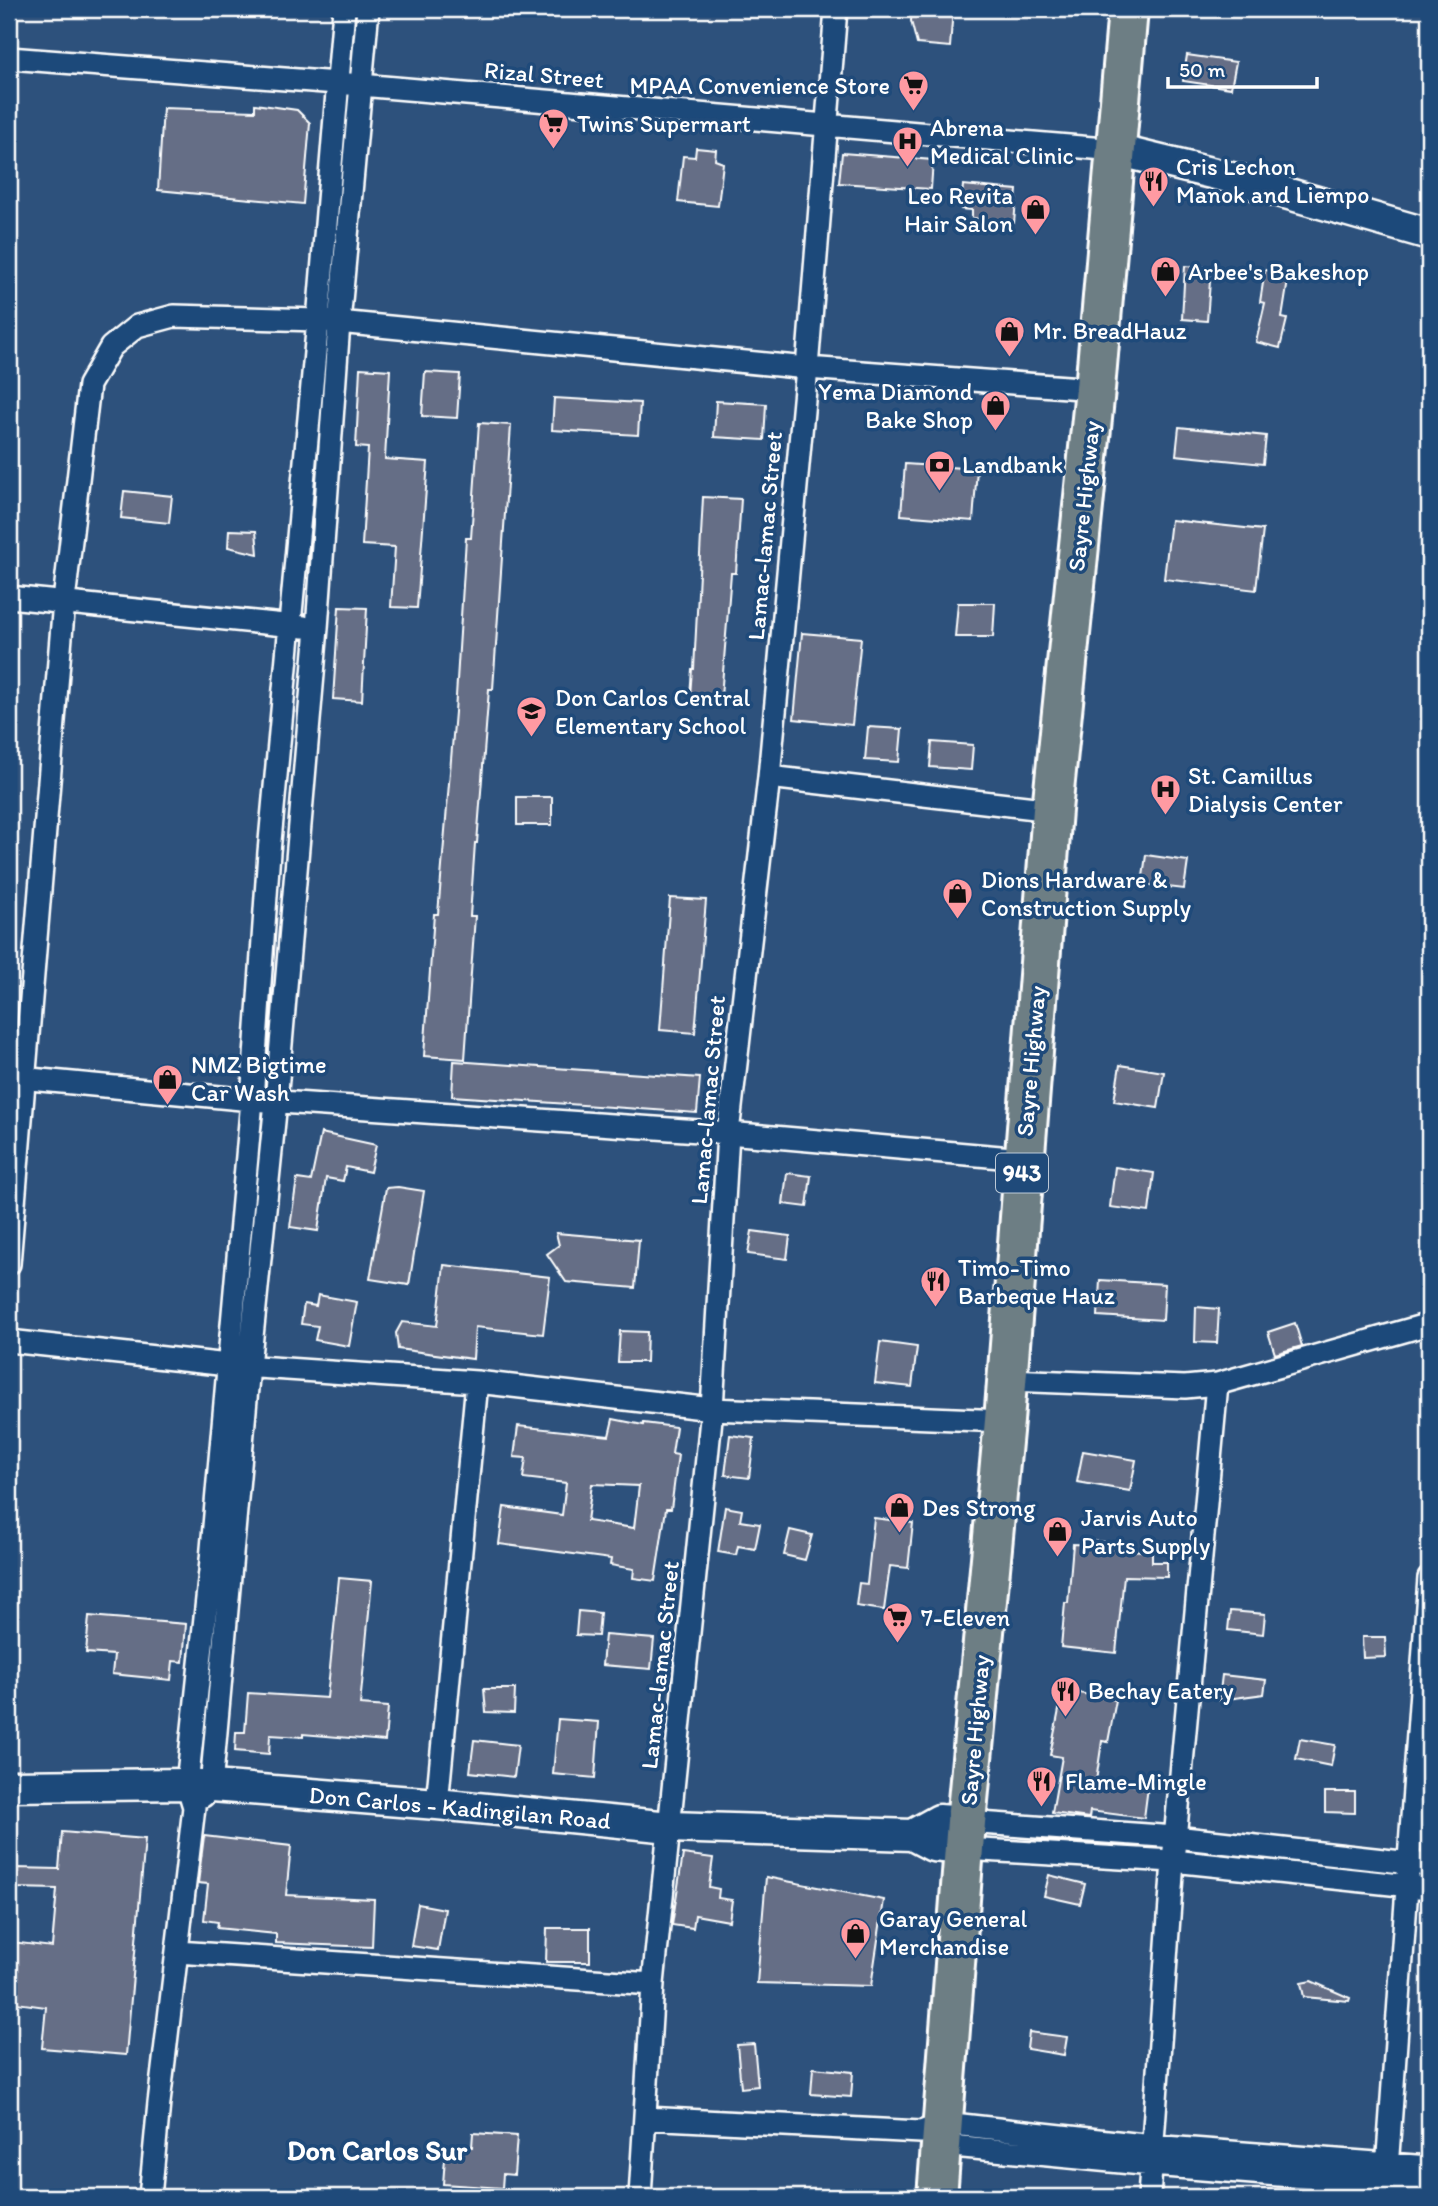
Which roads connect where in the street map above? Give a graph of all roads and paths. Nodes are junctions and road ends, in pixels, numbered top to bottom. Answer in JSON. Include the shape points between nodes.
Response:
{"nodes":[{"id":1,"x":344,"y":9,"type":"edge"},
{"id":2,"x":368,"y":9,"type":"edge"},
{"id":3,"x":836,"y":9,"type":"edge"},
{"id":4,"x":1128,"y":9,"type":"edge"},
{"id":5,"x":9,"y":58,"type":"edge"},
{"id":6,"x":337,"y":83,"type":"junction"},
{"id":7,"x":362,"y":86,"type":"junction"},
{"id":8,"x":826,"y":125,"type":"junction"},
{"id":9,"x":1116,"y":150,"type":"junction"},
{"id":10,"x":1429,"y":234,"type":"edge"},
{"id":11,"x":329,"y":322,"type":"junction"},
{"id":12,"x":807,"y":368,"type":"junction"},
{"id":13,"x":1095,"y":389,"type":"junction"},
{"id":14,"x":9,"y":597,"type":"edge"},
{"id":15,"x":64,"y":601,"type":"junction"},
{"id":16,"x":289,"y":625,"type":"junction"},
{"id":17,"x":317,"y":628,"type":"junction"},
{"id":18,"x":769,"y":777,"type":"junction"},
{"id":19,"x":1052,"y":810,"type":"junction"},
{"id":20,"x":17,"y":1078,"type":"edge"},
{"id":21,"x":252,"y":1100,"type":"junction"},
{"id":22,"x":276,"y":1102,"type":"junction"},
{"id":23,"x":728,"y":1133,"type":"junction"},
{"id":24,"x":1023,"y":1159,"type":"junction"},
{"id":25,"x":9,"y":1264,"type":"edge"},
{"id":26,"x":1429,"y":1324,"type":"edge"},
{"id":27,"x":9,"y":1341,"type":"edge"},
{"id":28,"x":239,"y":1365,"type":"junction"},
{"id":29,"x":1006,"y":1380,"type":"junction"},
{"id":30,"x":477,"y":1382,"type":"junction"},
{"id":31,"x":1217,"y":1384,"type":"junction"},
{"id":32,"x":712,"y":1409,"type":"junction"},
{"id":33,"x":1004,"y":1421,"type":"junction"},
{"id":34,"x":1429,"y":1578,"type":"edge"},
{"id":35,"x":9,"y":1786,"type":"edge"},
{"id":36,"x":197,"y":1792,"type":"junction"},
{"id":37,"x":438,"y":1804,"type":"junction"},
{"id":38,"x":670,"y":1827,"type":"junction"},
{"id":39,"x":965,"y":1835,"type":"junction"},
{"id":40,"x":1175,"y":1837,"type":"junction"},
{"id":41,"x":1173,"y":1861,"type":"junction"},
{"id":42,"x":1419,"y":1864,"type":"edge"},
{"id":43,"x":1407,"y":1886,"type":"junction"},
{"id":44,"x":1429,"y":1888,"type":"edge"},
{"id":45,"x":177,"y":1952,"type":"junction"},
{"id":46,"x":653,"y":1984,"type":"junction"},
{"id":47,"x":645,"y":2118,"type":"junction"},
{"id":48,"x":936,"y":2134,"type":"junction"},
{"id":49,"x":1152,"y":2155,"type":"junction"},
{"id":50,"x":1429,"y":2167,"type":"edge"},
{"id":51,"x":1386,"y":2181,"type":"edge"},
{"id":52,"x":1429,"y":2188,"type":"edge"},
{"id":53,"x":150,"y":2197,"type":"edge"},
{"id":54,"x":640,"y":2197,"type":"edge"},
{"id":55,"x":937,"y":2197,"type":"edge"},
{"id":56,"x":1149,"y":2197,"type":"edge"}],
"edges":[{"from":1,"to":6,"type":"street"},
{"from":2,"to":7,"type":"street"},
{"from":3,"to":8,"type":"street","name":"Lamac-lamac Street"},
{"from":4,"to":9,"type":"highway","name":"Sayre Highway","number":"943"},
{"from":5,"to":6,"type":"street","name":"Rizal Street"},
{"from":6,"to":7,"type":"street","name":"Rizal Street"},
{"from":6,"to":11,"type":"street"},
{"from":7,"to":8,"type":"street","name":"Rizal Street"},
{"from":7,"to":11,"type":"street"},
{"from":8,"to":9,"type":"street","name":"Rizal Street"},
{"from":8,"to":12,"type":"street","name":"Lamac-lamac Street"},
{"from":9,"to":10,"type":"main road"},
{"from":9,"to":13,"type":"highway","name":"Sayre Highway","number":"943"},
{"from":11,"to":12,"type":"street"},
{"from":11,"to":15,"type":"street","via":[[174,316],[136,326],[111,347],[89,385]]},
{"from":11,"to":16,"type":"street"},
{"from":11,"to":17,"type":"street"},
{"from":12,"to":13,"type":"street"},
{"from":12,"to":18,"type":"street","name":"Lamac-lamac Street"},
{"from":13,"to":19,"type":"highway","name":"Sayre Highway","number":"943"},
{"from":14,"to":15,"type":"street"},
{"from":15,"to":16,"type":"street"},
{"from":15,"to":20,"type":"street"},
{"from":16,"to":17,"type":"street"},
{"from":16,"to":21,"type":"street"},
{"from":17,"to":22,"type":"street"},
{"from":18,"to":19,"type":"street"},
{"from":18,"to":23,"type":"street","name":"Lamac-lamac Street"},
{"from":19,"to":24,"type":"highway","name":"Sayre Highway","number":"943"},
{"from":20,"to":21,"type":"street"},
{"from":20,"to":25,"type":"street"},
{"from":21,"to":22,"type":"street"},
{"from":21,"to":28,"type":"street"},
{"from":22,"to":23,"type":"street"},
{"from":22,"to":28,"type":"street"},
{"from":23,"to":24,"type":"street"},
{"from":23,"to":32,"type":"street","name":"Lamac-lamac Street"},
{"from":24,"to":29,"type":"highway","name":"Sayre Highway","number":"943"},
{"from":26,"to":31,"type":"street"},
{"from":27,"to":28,"type":"street"},
{"from":28,"to":30,"type":"street"},
{"from":28,"to":36,"type":"street"},
{"from":29,"to":31,"type":"street","via":[[1185,1387]]},
{"from":29,"to":33,"type":"highway","name":"Sayre Highway","number":"943"},
{"from":30,"to":32,"type":"street"},
{"from":30,"to":37,"type":"street"},
{"from":31,"to":40,"type":"street"},
{"from":32,"to":33,"type":"street"},
{"from":32,"to":38,"type":"street","name":"Lamac-lamac Street"},
{"from":33,"to":39,"type":"highway","name":"Sayre Highway","number":"943"},
{"from":34,"to":42,"type":"street"},
{"from":35,"to":36,"type":"main road","name":"Don Carlos - Kadingilan Road"},
{"from":36,"to":37,"type":"main road","name":"Don Carlos - Kadingilan Road"},
{"from":36,"to":45,"type":"street"},
{"from":37,"to":38,"type":"main road","name":"Don Carlos - Kadingilan Road"},
{"from":38,"to":39,"type":"main road","name":"Don Carlos - Kadingilan Road","via":[[912,1835],[933,1846]]},
{"from":38,"to":46,"type":"street","name":"Lamac-lamac Street"},
{"from":39,"to":40,"type":"street"},
{"from":39,"to":41,"type":"street"},
{"from":39,"to":48,"type":"highway","name":"Sayre Highway","number":"943"},
{"from":40,"to":41,"type":"street"},
{"from":40,"to":42,"type":"street"},
{"from":41,"to":43,"type":"street"},
{"from":41,"to":49,"type":"street"},
{"from":42,"to":43,"type":"street"},
{"from":43,"to":44,"type":"street"},
{"from":43,"to":51,"type":"street"},
{"from":45,"to":46,"type":"street"},
{"from":45,"to":53,"type":"street"},
{"from":46,"to":47,"type":"street","name":"Lamac-lamac Street"},
{"from":47,"to":48,"type":"street"},
{"from":47,"to":54,"type":"street","name":"Lamac-lamac Street"},
{"from":48,"to":49,"type":"street"},
{"from":48,"to":55,"type":"highway","name":"Sayre Highway","number":"943"},
{"from":49,"to":51,"type":"street"},
{"from":49,"to":56,"type":"street"},
{"from":50,"to":51,"type":"street"},
{"from":51,"to":52,"type":"street"}]}
